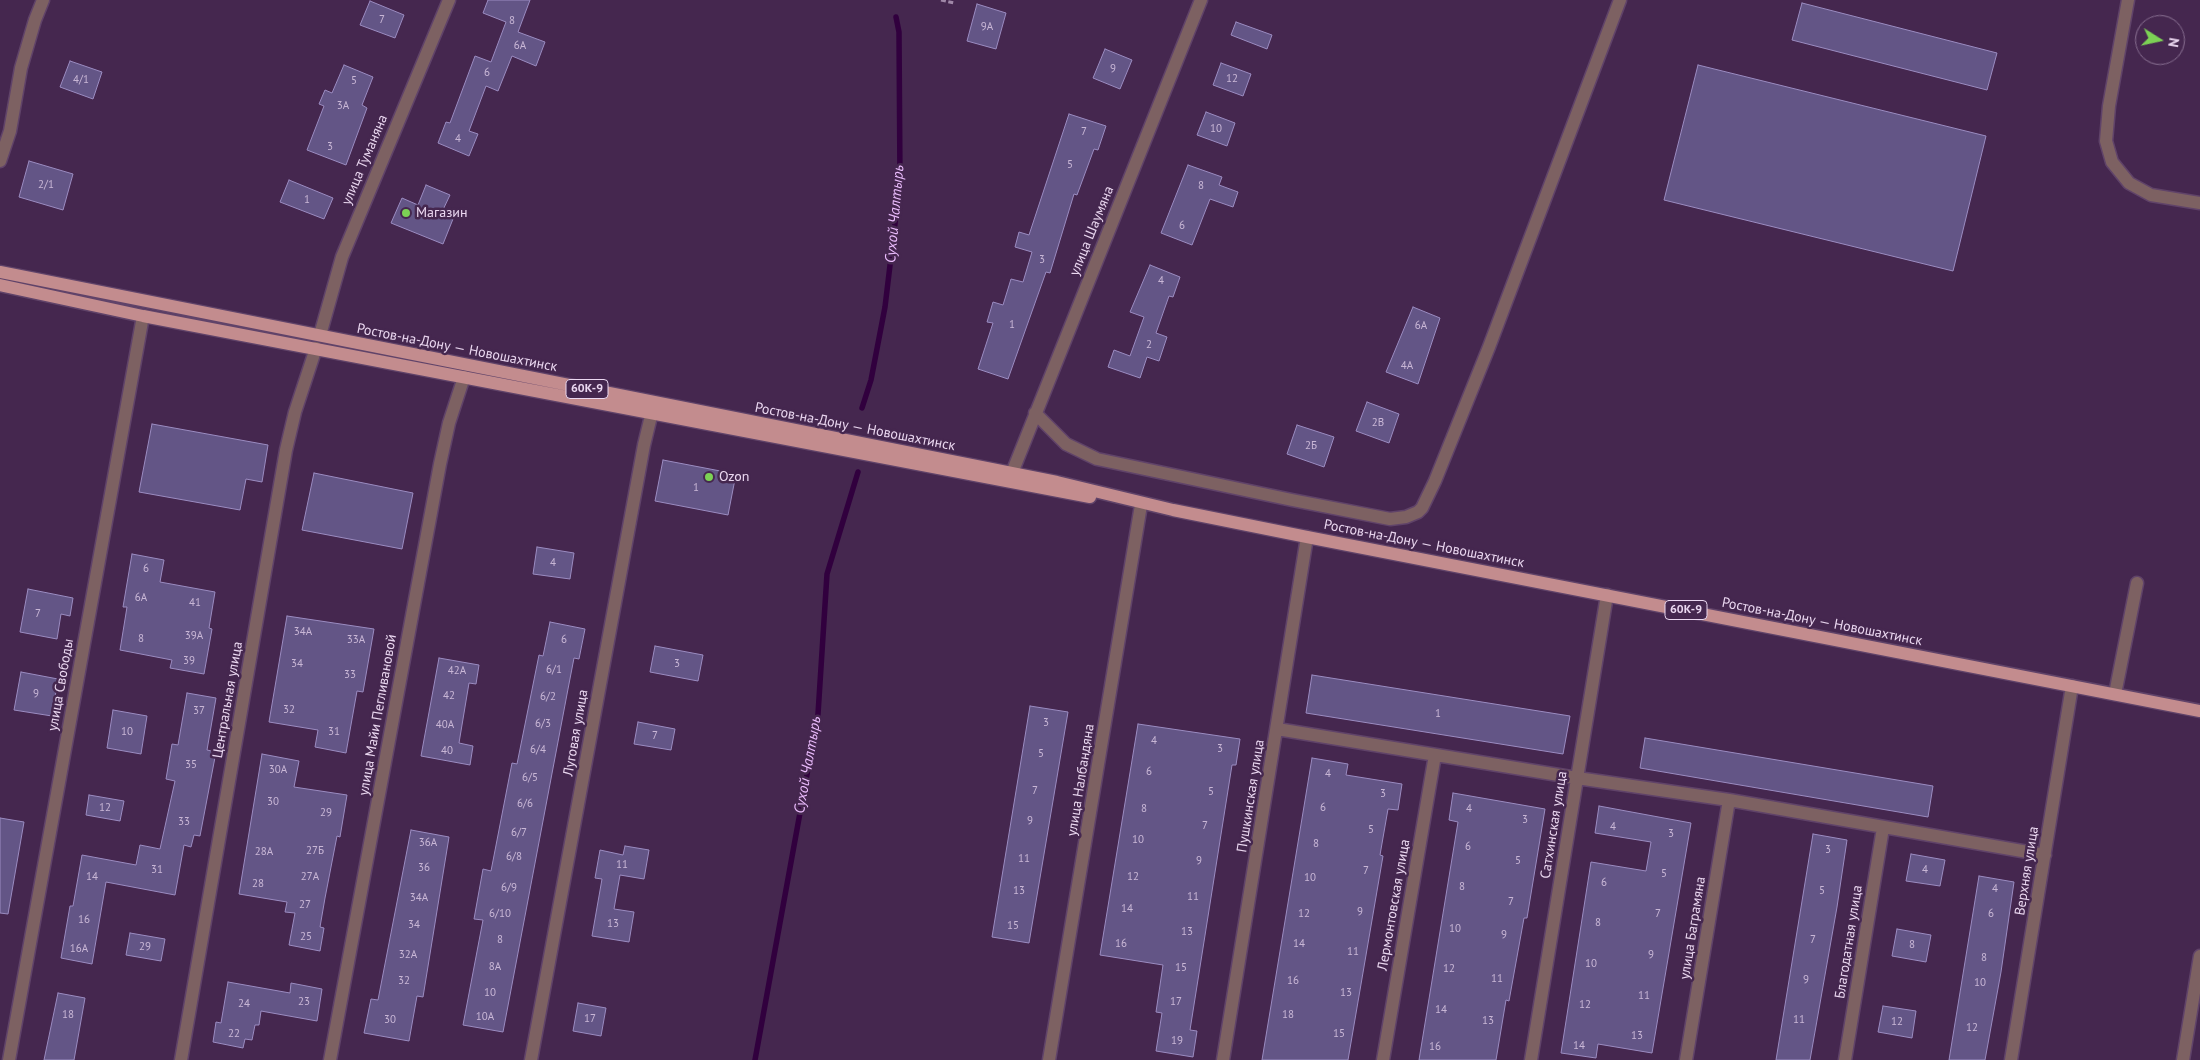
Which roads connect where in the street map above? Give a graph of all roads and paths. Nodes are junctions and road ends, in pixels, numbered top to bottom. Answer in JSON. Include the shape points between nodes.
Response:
{"nodes":[{"id":1,"x":43,"y":0,"type":"edge"},
{"id":2,"x":449,"y":0,"type":"edge"},
{"id":3,"x":941,"y":0,"type":"edge"},
{"id":4,"x":1201,"y":0,"type":"edge"},
{"id":5,"x":1620,"y":0,"type":"edge"},
{"id":6,"x":2128,"y":0,"type":"edge"},
{"id":7,"x":954,"y":3,"type":"dead end"},
{"id":8,"x":0,"y":161,"type":"edge"},
{"id":9,"x":2200,"y":203,"type":"edge"},
{"id":10,"x":0,"y":272,"type":"edge"},
{"id":11,"x":0,"y":285,"type":"edge"},
{"id":12,"x":143,"y":316,"type":"junction"},
{"id":13,"x":320,"y":335,"type":"junction"},
{"id":14,"x":316,"y":348,"type":"junction"},
{"id":15,"x":464,"y":377,"type":"junction"},
{"id":16,"x":652,"y":412,"type":"junction"},
{"id":17,"x":1035,"y":413,"type":"junction"},
{"id":18,"x":1012,"y":473,"type":"junction"},
{"id":19,"x":1141,"y":506,"type":"junction"},
{"id":20,"x":1173,"y":510,"type":"junction"},
{"id":21,"x":1307,"y":537,"type":"junction"},
{"id":22,"x":2137,"y":583,"type":"dead end"},
{"id":23,"x":1607,"y":595,"type":"junction"},
{"id":24,"x":2072,"y":686,"type":"junction"},
{"id":25,"x":2114,"y":694,"type":"junction"},
{"id":26,"x":2200,"y":711,"type":"edge"},
{"id":27,"x":1277,"y":729,"type":"junction"},
{"id":28,"x":1435,"y":755,"type":"junction"},
{"id":29,"x":1577,"y":778,"type":"junction"},
{"id":30,"x":1729,"y":800,"type":"junction"},
{"id":31,"x":1883,"y":828,"type":"junction"},
{"id":32,"x":2045,"y":855,"type":"junction"},
{"id":33,"x":2200,"y":956,"type":"edge"},
{"id":34,"x":9,"y":1060,"type":"edge"},
{"id":35,"x":181,"y":1060,"type":"edge"},
{"id":36,"x":330,"y":1060,"type":"edge"},
{"id":37,"x":531,"y":1060,"type":"edge"},
{"id":38,"x":1049,"y":1060,"type":"edge"},
{"id":39,"x":1223,"y":1060,"type":"edge"},
{"id":40,"x":1383,"y":1060,"type":"edge"},
{"id":41,"x":1531,"y":1060,"type":"edge"},
{"id":42,"x":1686,"y":1060,"type":"edge"},
{"id":43,"x":1845,"y":1060,"type":"edge"},
{"id":44,"x":2011,"y":1060,"type":"edge"},
{"id":45,"x":2183,"y":1060,"type":"edge"}],
"edges":[{"from":1,"to":8,"type":"street","via":[[21,68],[10,131]]},
{"from":2,"to":13,"type":"street","name":"улица Туманяна","via":[[342,257]]},
{"from":3,"to":7,"type":"path"},
{"from":4,"to":17,"type":"street","name":"улица Шаумяна"},
{"from":5,"to":17,"type":"street","via":[[1486,356],[1435,481],[1418,512],[1390,519],[1097,459],[1066,444]]},
{"from":6,"to":9,"type":"street","via":[[2109,106],[2106,141],[2112,162],[2129,183],[2151,196]]},
{"from":10,"to":13,"type":"main road","name":"Ростов-на-Дону — Новошахтинск","number":"60К-9"},
{"from":11,"to":12,"type":"main road","name":"Ростов-на-Дону — Новошахтинск","number":"60К-9"},
{"from":12,"to":14,"type":"main road","name":"Ростов-на-Дону — Новошахтинск","number":"60К-9"},
{"from":12,"to":34,"type":"street","name":"улица Свободы"},
{"from":13,"to":18,"type":"main road","name":"Ростов-на-Дону — Новошахтинск","number":"60К-9"},
{"from":14,"to":15,"type":"main road","name":"Ростов-на-Дону — Новошахтинск","number":"60К-9"},
{"from":14,"to":35,"type":"street","name":"Центральная улица","via":[[286,450]]},
{"from":15,"to":16,"type":"main road","name":"Ростов-на-Дону — Новошахтинск","number":"60К-9"},
{"from":15,"to":36,"type":"street","name":"улица Майи Пегливановой","via":[[440,464]]},
{"from":16,"to":19,"type":"main road","name":"Ростов-на-Дону — Новошахтинск","number":"60К-9"},
{"from":16,"to":37,"type":"street","name":"Луговая улица"},
{"from":17,"to":18,"type":"street","name":"улица Шаумяна"},
{"from":18,"to":20,"type":"main road","name":"Ростов-на-Дону — Новошахтинск","number":"60К-9"},
{"from":19,"to":20,"type":"main road","name":"Ростов-на-Дону — Новошахтинск","number":"60К-9"},
{"from":19,"to":38,"type":"street","name":"улица Налбандяна"},
{"from":20,"to":21,"type":"main road","name":"Ростов-на-Дону — Новошахтинск","number":"60К-9"},
{"from":21,"to":23,"type":"main road","name":"Ростов-на-Дону — Новошахтинск","number":"60К-9"},
{"from":21,"to":27,"type":"street","name":"Пушкинская улица"},
{"from":22,"to":25,"type":"street"},
{"from":23,"to":24,"type":"main road","name":"Ростов-на-Дону — Новошахтинск","number":"60К-9"},
{"from":23,"to":29,"type":"street","name":"Сатхинская улица"},
{"from":24,"to":25,"type":"main road","name":"Ростов-на-Дону — Новошахтинск","number":"60К-9"},
{"from":24,"to":32,"type":"street","name":"Верхняя улица"},
{"from":25,"to":26,"type":"main road","name":"Ростов-на-Дону — Новошахтинск","number":"60К-9"},
{"from":27,"to":28,"type":"street"},
{"from":27,"to":39,"type":"street","name":"Пушкинская улица"},
{"from":28,"to":29,"type":"street"},
{"from":28,"to":40,"type":"street","name":"Лермонтовская улица"},
{"from":29,"to":30,"type":"street"},
{"from":29,"to":41,"type":"street","name":"Сатхинская улица"},
{"from":30,"to":31,"type":"street"},
{"from":30,"to":42,"type":"street","name":"улица Баграмяна"},
{"from":31,"to":32,"type":"street"},
{"from":31,"to":43,"type":"street","name":"Благодатная улица"},
{"from":32,"to":44,"type":"street","name":"Верхняя улица"},
{"from":33,"to":45,"type":"street"}]}
